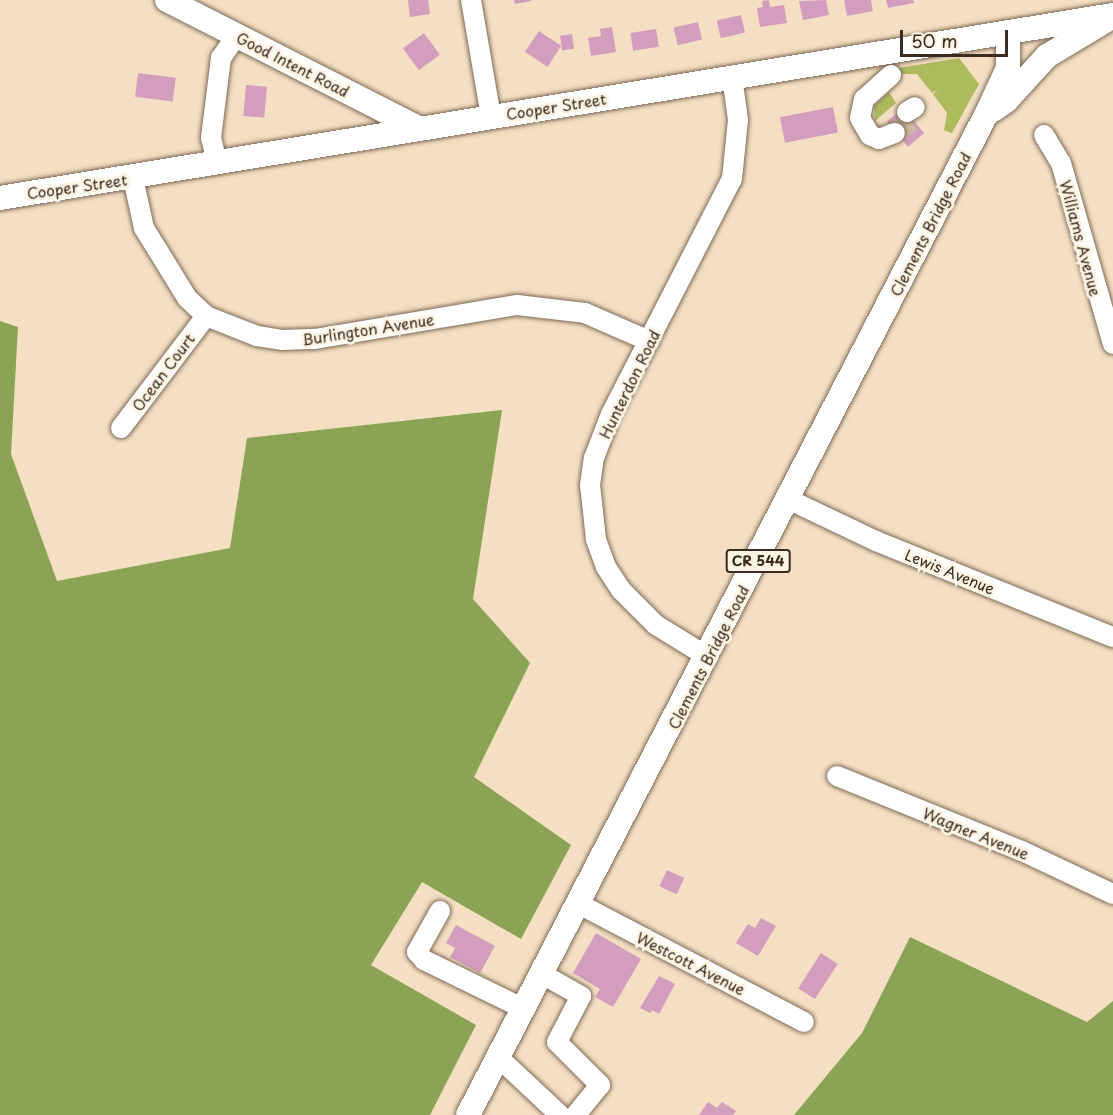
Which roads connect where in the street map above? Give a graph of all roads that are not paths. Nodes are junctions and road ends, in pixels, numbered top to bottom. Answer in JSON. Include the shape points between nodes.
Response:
{"nodes":[{"id":1,"x":167,"y":0,"type":"edge"},
{"id":2,"x":471,"y":0,"type":"edge"},
{"id":3,"x":1112,"y":15,"type":"edge"},
{"id":4,"x":1008,"y":32,"type":"junction"},
{"id":5,"x":237,"y":35,"type":"junction"},
{"id":6,"x":732,"y":76,"type":"junction"},
{"id":7,"x":893,"y":78,"type":"dead end"},
{"id":8,"x":986,"y":115,"type":"junction"},
{"id":9,"x":491,"y":117,"type":"junction"},
{"id":10,"x":418,"y":128,"type":"junction"},
{"id":11,"x":892,"y":130,"type":"tunnel mouth"},
{"id":12,"x":1044,"y":135,"type":"dead end"},
{"id":13,"x":217,"y":163,"type":"junction"},
{"id":14,"x":133,"y":178,"type":"junction"},
{"id":15,"x":0,"y":198,"type":"edge"},
{"id":16,"x":206,"y":316,"type":"junction"},
{"id":17,"x":650,"y":341,"type":"junction"},
{"id":18,"x":1113,"y":345,"type":"edge"},
{"id":19,"x":121,"y":428,"type":"dead end"},
{"id":20,"x":790,"y":500,"type":"junction"},
{"id":21,"x":1113,"y":637,"type":"edge"},
{"id":22,"x":708,"y":657,"type":"junction"},
{"id":23,"x":837,"y":776,"type":"dead end"},
{"id":24,"x":1113,"y":894,"type":"edge"},
{"id":25,"x":579,"y":904,"type":"junction"},
{"id":26,"x":440,"y":911,"type":"dead end"},
{"id":27,"x":543,"y":974,"type":"junction"},
{"id":28,"x":524,"y":1009,"type":"junction"},
{"id":29,"x":804,"y":1022,"type":"dead end"},
{"id":30,"x":498,"y":1057,"type":"junction"},
{"id":31,"x":468,"y":1115,"type":"edge"},
{"id":32,"x":560,"y":1115,"type":"edge"},
{"id":33,"x":576,"y":1115,"type":"edge"}],
"edges":[{"from":1,"to":5,"type":"main road","name":"Good Intent Road"},
{"from":2,"to":9,"type":"street"},
{"from":3,"to":4,"type":"main road","name":"Cooper Street"},
{"from":3,"to":8,"type":"main road","via":[[1047,56],[1006,101]]},
{"from":4,"to":6,"type":"main road","name":"Cooper Street"},
{"from":4,"to":8,"type":"main road","name":"Clements Bridge Road","number":"CR 544","via":[[1008,68]]},
{"from":5,"to":10,"type":"main road","name":"Good Intent Road"},
{"from":5,"to":13,"type":"street","via":[[221,58],[211,138]]},
{"from":6,"to":9,"type":"main road","name":"Cooper Street"},
{"from":6,"to":17,"type":"street","name":"Hunterdon Road","via":[[738,129],[732,179]]},
{"from":7,"to":11,"type":"street","via":[[864,99],[860,118],[870,135],[879,139]]},
{"from":8,"to":20,"type":"main road","name":"Clements Bridge Road","number":"CR 544"},
{"from":9,"to":10,"type":"main road","name":"Cooper Street"},
{"from":10,"to":13,"type":"main road","name":"Cooper Street"},
{"from":12,"to":18,"type":"street","name":"Williams Avenue","via":[[1061,163]]},
{"from":13,"to":14,"type":"main road","name":"Cooper Street"},
{"from":14,"to":15,"type":"main road","name":"Cooper Street"},
{"from":14,"to":16,"type":"street","name":"Burlington Avenue","via":[[144,228],[176,282]]},
{"from":16,"to":17,"type":"street","name":"Burlington Avenue","via":[[257,336],[315,339],[498,307],[546,305],[598,317]]},
{"from":16,"to":19,"type":"street","name":"Ocean Court"},
{"from":17,"to":22,"type":"street","name":"Hunterdon Road","via":[[611,414],[594,458],[589,507],[606,567],[621,590],[656,625]]},
{"from":20,"to":21,"type":"street","name":"Lewis Avenue","via":[[876,541]]},
{"from":20,"to":22,"type":"main road","name":"Clements Bridge Road","number":"CR 544"},
{"from":22,"to":25,"type":"main road","name":"Clements Bridge Road","number":"CR 544"},
{"from":23,"to":24,"type":"street","name":"Wagner Avenue","via":[[1022,851]]},
{"from":25,"to":27,"type":"main road","name":"Clements Bridge Road","number":"CR 544"},
{"from":25,"to":29,"type":"street","name":"Westcott Avenue"},
{"from":26,"to":28,"type":"street","via":[[417,952],[424,960]]},
{"from":27,"to":28,"type":"main road","name":"Clements Bridge Road","number":"CR 544"},
{"from":27,"to":33,"type":"street","via":[[581,996],[557,1042],[600,1085]]},
{"from":28,"to":30,"type":"main road","name":"Clements Bridge Road","number":"CR 544"},
{"from":30,"to":31,"type":"main road","name":"Clements Bridge Road","number":"CR 544"},
{"from":30,"to":32,"type":"street"}]}
